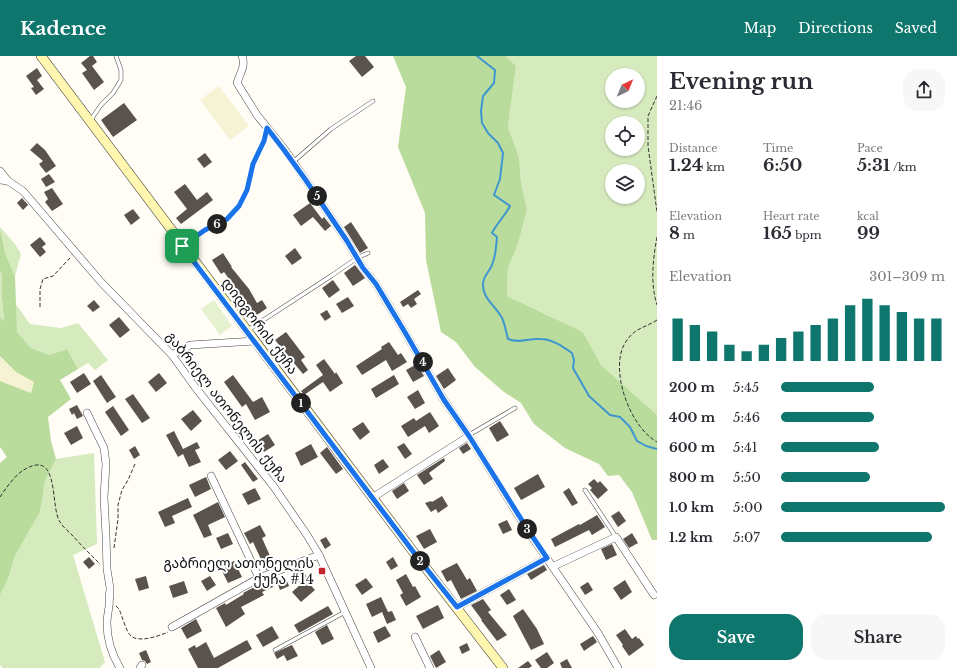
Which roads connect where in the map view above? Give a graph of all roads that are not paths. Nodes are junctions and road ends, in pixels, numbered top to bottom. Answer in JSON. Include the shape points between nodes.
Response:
{"nodes":[{"id":1,"x":41,"y":56,"type":"edge"},
{"id":2,"x":116,"y":56,"type":"edge"},
{"id":3,"x":242,"y":56,"type":"edge"},
{"id":4,"x":373,"y":101,"type":"dead end"},
{"id":5,"x":89,"y":122,"type":"junction"},
{"id":6,"x":267,"y":128,"type":"junction"},
{"id":7,"x":293,"y":162,"type":"junction"},
{"id":8,"x":0,"y":171,"type":"edge"},
{"id":9,"x":4,"y":181,"type":"edge"},
{"id":10,"x":182,"y":246,"type":"junction"},
{"id":11,"x":368,"y":253,"type":"dead end"},
{"id":12,"x":357,"y":258,"type":"junction"},
{"id":13,"x":247,"y":331,"type":"junction"},
{"id":14,"x":255,"y":340,"type":"junction"},
{"id":15,"x":172,"y":354,"type":"junction"},
{"id":16,"x":515,"y":408,"type":"dead end"},
{"id":17,"x":87,"y":413,"type":"dead end"},
{"id":18,"x":469,"y":436,"type":"junction"},
{"id":19,"x":211,"y":476,"type":"dead end"},
{"id":20,"x":585,"y":490,"type":"dead end"},
{"id":21,"x":372,"y":498,"type":"junction"},
{"id":22,"x":616,"y":536,"type":"junction"},
{"id":23,"x":318,"y":555,"type":"junction"},
{"id":24,"x":547,"y":558,"type":"junction"},
{"id":25,"x":101,"y":565,"type":"road end"},
{"id":26,"x":554,"y":566,"type":"junction"},
{"id":27,"x":259,"y":578,"type":"junction"},
{"id":28,"x":654,"y":595,"type":"dead end"},
{"id":29,"x":110,"y":598,"type":"junction"},
{"id":30,"x":457,"y":607,"type":"junction"},
{"id":31,"x":345,"y":612,"type":"junction"},
{"id":32,"x":172,"y":627,"type":"road end"},
{"id":33,"x":415,"y":637,"type":"dead end"},
{"id":34,"x":275,"y":650,"type":"dead end"},
{"id":35,"x":120,"y":668,"type":"edge"},
{"id":36,"x":371,"y":668,"type":"edge"},
{"id":37,"x":430,"y":668,"type":"edge"},
{"id":38,"x":503,"y":668,"type":"edge"},
{"id":39,"x":618,"y":668,"type":"edge"}],
"edges":[{"from":1,"to":5,"type":"street","name":"დიდგორის ქუჩა"},
{"from":2,"to":5,"type":"lane","via":[[121,70],[121,80]]},
{"from":3,"to":6,"type":"street","via":[[243,69],[237,83]]},
{"from":4,"to":7,"type":"lane","via":[[331,129]]},
{"from":5,"to":10,"type":"street","name":"დიდგორის ქუჩა"},
{"from":6,"to":7,"type":"street"},
{"from":6,"to":10,"type":"lane","via":[[253,164],[247,190],[239,206],[227,219]]},
{"from":7,"to":12,"type":"street"},
{"from":8,"to":9,"type":"street","name":"გაბრიელ ათონელის ქუჩა"},
{"from":9,"to":15,"type":"street","name":"გაბრიელ ათონელის ქუჩა","via":[[23,192],[101,282]]},
{"from":10,"to":13,"type":"street","name":"დიდგორის ქუჩა"},
{"from":11,"to":12,"type":"lane"},
{"from":12,"to":13,"type":"lane"},
{"from":12,"to":18,"type":"street","via":[[376,284],[444,400]]},
{"from":13,"to":14,"type":"street","name":"დიდგორის ქუჩა"},
{"from":14,"to":15,"type":"street","via":[[190,345]]},
{"from":14,"to":21,"type":"street","name":"დიდგორის ქუჩა"},
{"from":15,"to":23,"type":"street","name":"გაბრიელ ათონელის ქუჩა","via":[[274,487]]},
{"from":16,"to":18,"type":"lane"},
{"from":17,"to":29,"type":"street","via":[[104,448],[106,464],[104,497]]},
{"from":18,"to":21,"type":"street"},
{"from":18,"to":24,"type":"street"},
{"from":19,"to":27,"type":"street"},
{"from":20,"to":22,"type":"lane"},
{"from":21,"to":30,"type":"street","name":"დიდგორის ქუჩა"},
{"from":22,"to":26,"type":"street"},
{"from":22,"to":28,"type":"street"},
{"from":23,"to":27,"type":"street"},
{"from":23,"to":31,"type":"street","name":"გაბრიელ ათონელის ქუჩა"},
{"from":24,"to":26,"type":"street"},
{"from":24,"to":30,"type":"street"},
{"from":25,"to":29,"type":"street"},
{"from":26,"to":39,"type":"street"},
{"from":27,"to":32,"type":"street"},
{"from":29,"to":35,"type":"street","via":[[107,622],[115,660]]},
{"from":30,"to":38,"type":"street","name":"დიდგორის ქუჩა"},
{"from":31,"to":34,"type":"lane"},
{"from":31,"to":36,"type":"street","name":"გაბრიელ ათონელის ქუჩა"},
{"from":33,"to":37,"type":"street"}]}
